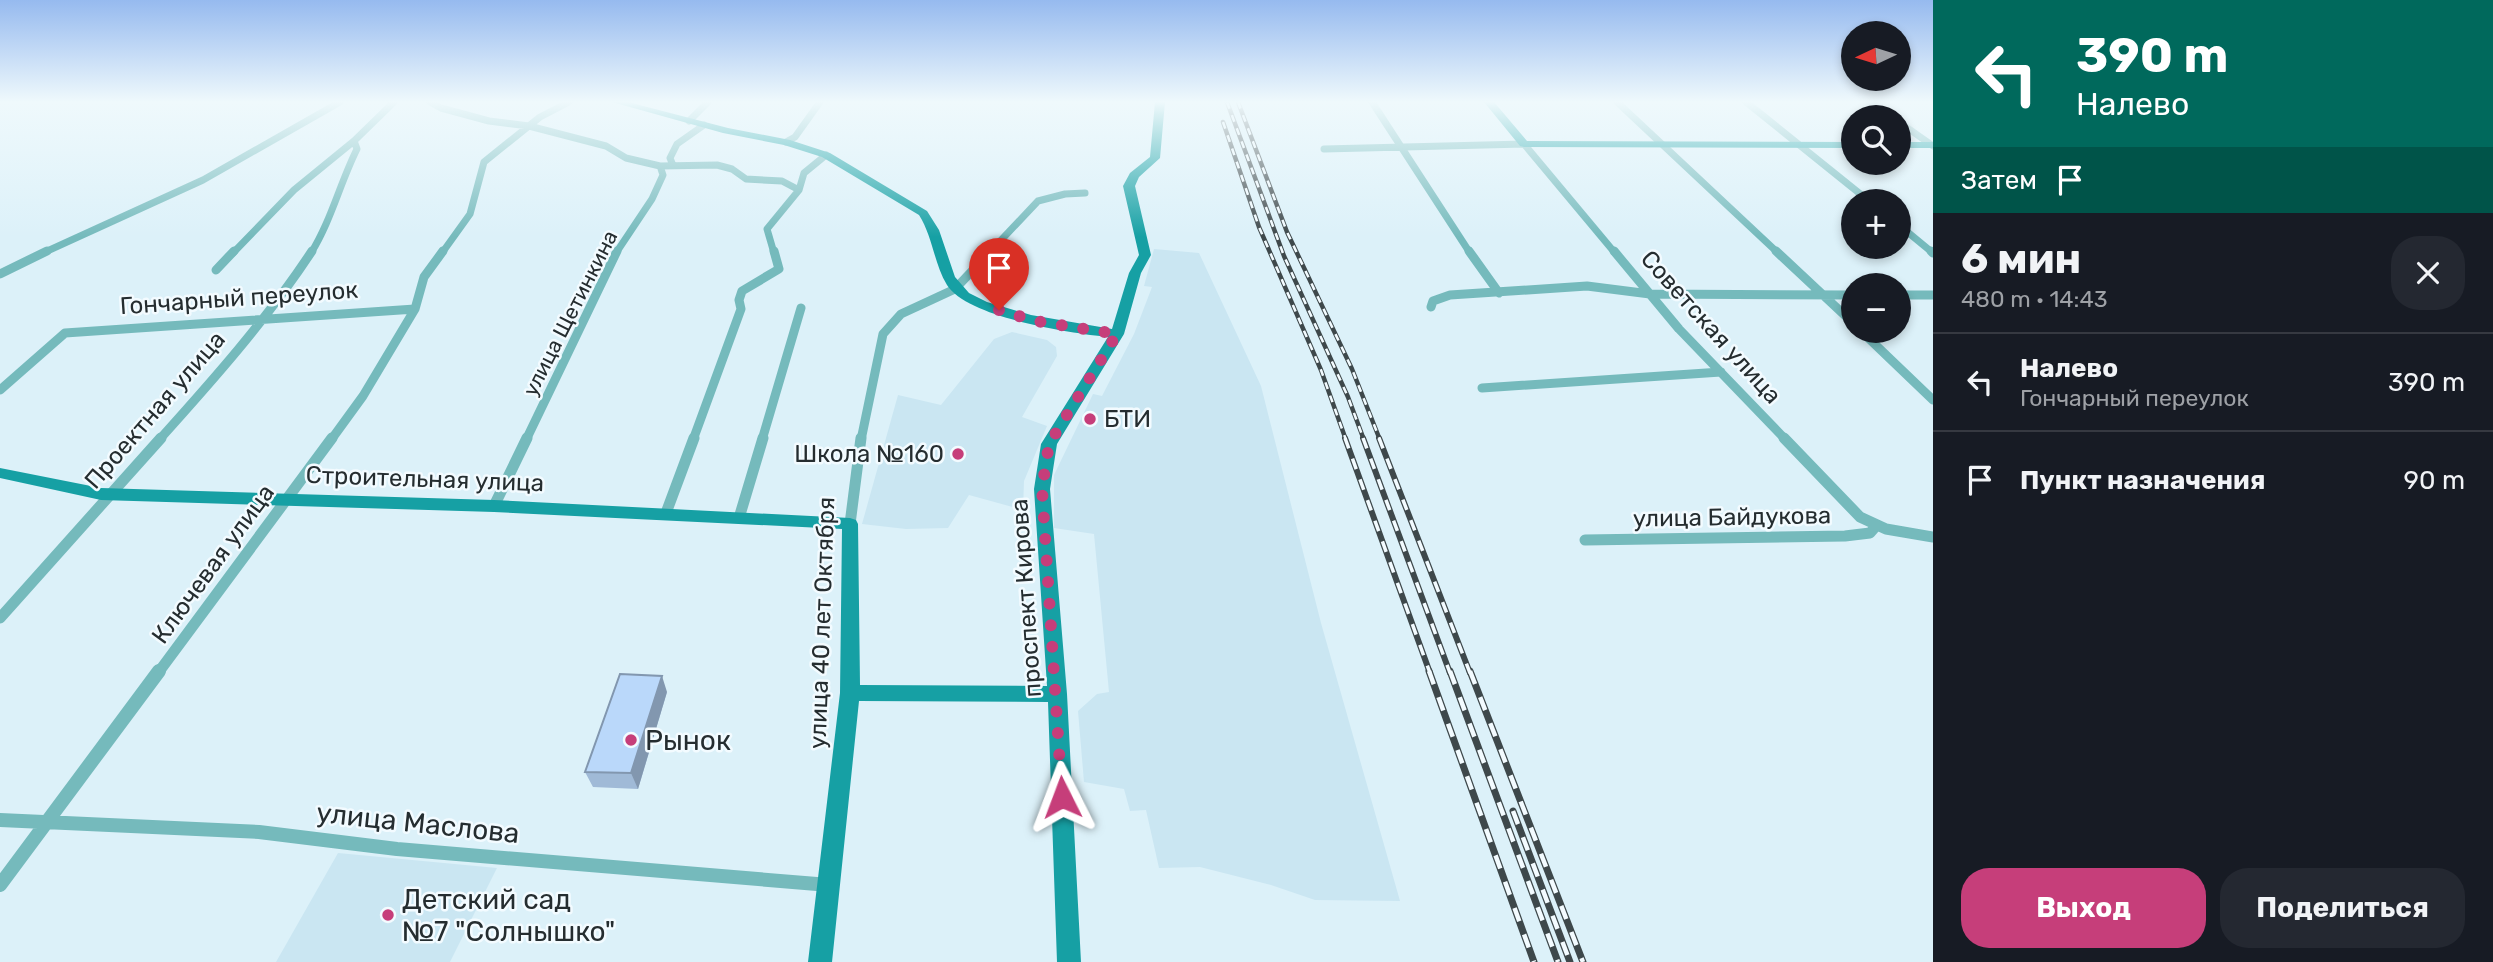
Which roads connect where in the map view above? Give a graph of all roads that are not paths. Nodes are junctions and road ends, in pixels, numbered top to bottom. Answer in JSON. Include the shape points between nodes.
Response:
{"nodes":[{"id":1,"x":262,"y":147,"type":"edge"},
{"id":2,"x":347,"y":147,"type":"edge"},
{"id":3,"x":355,"y":147,"type":"edge"},
{"id":4,"x":503,"y":147,"type":"edge"},
{"id":5,"x":607,"y":147,"type":"edge"},
{"id":6,"x":676,"y":147,"type":"edge"},
{"id":7,"x":801,"y":147,"type":"edge"},
{"id":8,"x":1156,"y":147,"type":"edge"},
{"id":9,"x":1365,"y":147,"type":"edge"},
{"id":10,"x":1403,"y":147,"type":"edge"},
{"id":11,"x":1526,"y":147,"type":"edge"},
{"id":12,"x":1663,"y":147,"type":"edge"},
{"id":13,"x":1799,"y":147,"type":"edge"},
{"id":14,"x":1324,"y":149,"type":"dead end"},
{"id":15,"x":826,"y":155,"type":"junction"},
{"id":16,"x":673,"y":163,"type":"junction"},
{"id":17,"x":660,"y":166,"type":"junction"},
{"id":18,"x":1853,"y":189,"type":"edge"},
{"id":19,"x":799,"y":190,"type":"junction"},
{"id":20,"x":1086,"y":193,"type":"dead end"},
{"id":21,"x":1911,"y":235,"type":"edge"},
{"id":22,"x":1933,"y":253,"type":"edge"},
{"id":23,"x":216,"y":270,"type":"dead end"},
{"id":24,"x":0,"y":274,"type":"edge"},
{"id":25,"x":955,"y":289,"type":"junction"},
{"id":26,"x":1498,"y":292,"type":"junction"},
{"id":27,"x":1650,"y":294,"type":"junction"},
{"id":28,"x":1824,"y":295,"type":"junction"},
{"id":29,"x":1841,"y":295,"type":"edge"},
{"id":30,"x":1911,"y":295,"type":"edge"},
{"id":31,"x":1933,"y":295,"type":"edge"},
{"id":32,"x":1430,"y":307,"type":"dead end"},
{"id":33,"x":801,"y":308,"type":"dead end"},
{"id":34,"x":415,"y":309,"type":"junction"},
{"id":35,"x":1841,"y":311,"type":"edge"},
{"id":36,"x":262,"y":318,"type":"junction"},
{"id":37,"x":1117,"y":334,"type":"junction"},
{"id":38,"x":1874,"y":343,"type":"edge"},
{"id":39,"x":1721,"y":372,"type":"junction"},
{"id":40,"x":1482,"y":388,"type":"dead end"},
{"id":41,"x":0,"y":390,"type":"edge"},
{"id":42,"x":1933,"y":400,"type":"edge"},
{"id":43,"x":0,"y":473,"type":"edge"},
{"id":44,"x":110,"y":495,"type":"junction"},
{"id":45,"x":287,"y":499,"type":"junction"},
{"id":46,"x":494,"y":506,"type":"junction"},
{"id":47,"x":666,"y":513,"type":"junction"},
{"id":48,"x":739,"y":518,"type":"junction"},
{"id":49,"x":850,"y":524,"type":"junction"},
{"id":50,"x":1877,"y":525,"type":"junction"},
{"id":51,"x":1933,"y":537,"type":"edge"},
{"id":52,"x":1585,"y":540,"type":"dead end"},
{"id":53,"x":0,"y":618,"type":"edge"},
{"id":54,"x":850,"y":693,"type":"junction"},
{"id":55,"x":1057,"y":695,"type":"junction"},
{"id":56,"x":0,"y":820,"type":"edge"},
{"id":57,"x":48,"y":822,"type":"junction"},
{"id":58,"x":0,"y":885,"type":"edge"},
{"id":59,"x":829,"y":885,"type":"junction"},
{"id":60,"x":820,"y":962,"type":"edge"},
{"id":61,"x":1069,"y":962,"type":"edge"}],
"edges":[{"from":1,"to":24,"type":"street"},
{"from":2,"to":23,"type":"street","via":[[294,190]]},
{"from":3,"to":36,"type":"street","name":"Проектная улица","via":[[323,234]]},
{"from":4,"to":34,"type":"street","name":"Ключевая улица","via":[[484,162],[470,214],[424,277]]},
{"from":5,"to":17,"type":"street","via":[[626,158]]},
{"from":6,"to":16,"type":"street","via":[[670,158]]},
{"from":7,"to":15,"type":"street"},
{"from":8,"to":37,"type":"street","name":"проспект Кирова","via":[[1155,158],[1134,175],[1129,186],[1145,255]]},
{"from":9,"to":14,"type":"street"},
{"from":10,"to":26,"type":"street","via":[[1442,213]]},
{"from":11,"to":27,"type":"street","name":"Советская улица"},
{"from":12,"to":28,"type":"street"},
{"from":13,"to":18,"type":"street"},
{"from":15,"to":19,"type":"street","via":[[804,173]]},
{"from":15,"to":25,"type":"street","via":[[923,213],[934,226],[943,265]]},
{"from":16,"to":17,"type":"street"},
{"from":16,"to":19,"type":"street","via":[[733,170],[745,178],[796,185]]},
{"from":17,"to":46,"type":"street","name":"улица Щетинкина","via":[[663,175],[652,199],[614,256]]},
{"from":19,"to":47,"type":"street","via":[[767,229],[779,269],[742,291],[741,309]]},
{"from":20,"to":25,"type":"street","name":"улица 40 лет Октября","via":[[1038,201]]},
{"from":21,"to":22,"type":"street"},
{"from":25,"to":37,"type":"street","via":[[978,303],[1035,321]]},
{"from":25,"to":49,"type":"street","name":"улица 40 лет Октября","via":[[901,314],[883,334],[862,428]]},
{"from":26,"to":27,"type":"street","via":[[1587,286]]},
{"from":26,"to":32,"type":"street","via":[[1450,295],[1433,301]]},
{"from":27,"to":28,"type":"street"},
{"from":27,"to":39,"type":"street","name":"Советская улица"},
{"from":28,"to":29,"type":"street"},
{"from":28,"to":35,"type":"street"},
{"from":30,"to":31,"type":"street"},
{"from":33,"to":48,"type":"street"},
{"from":34,"to":36,"type":"street","name":"Гончарный переулок"},
{"from":34,"to":45,"type":"street","name":"Ключевая улица","via":[[363,396]]},
{"from":36,"to":41,"type":"street","name":"Гончарный переулок","via":[[65,333]]},
{"from":36,"to":44,"type":"street","name":"Проектная улица"},
{"from":37,"to":55,"type":"street","name":"проспект Кирова","via":[[1049,444],[1042,489]]},
{"from":38,"to":42,"type":"street"},
{"from":39,"to":40,"type":"street"},
{"from":39,"to":50,"type":"street","name":"Советская улица","via":[[1860,517]]},
{"from":43,"to":44,"type":"street","name":"Строительная улица"},
{"from":44,"to":45,"type":"street","name":"Строительная улица"},
{"from":44,"to":53,"type":"street","name":"Проектная улица"},
{"from":45,"to":46,"type":"street","name":"Строительная улица"},
{"from":45,"to":57,"type":"street","name":"Ключевая улица"},
{"from":46,"to":47,"type":"street","name":"Строительная улица"},
{"from":47,"to":48,"type":"street","name":"Строительная улица"},
{"from":48,"to":49,"type":"street","name":"Строительная улица"},
{"from":49,"to":54,"type":"street","name":"улица 40 лет Октября"},
{"from":50,"to":51,"type":"street","name":"Советская улица"},
{"from":50,"to":52,"type":"street","name":"улица Байдукова","via":[[1870,533],[1845,536]]},
{"from":54,"to":55,"type":"street"},
{"from":54,"to":59,"type":"street","name":"улица 40 лет Октября"},
{"from":55,"to":61,"type":"street","name":"проспект Кирова"},
{"from":56,"to":57,"type":"street","name":"улица Маслова"},
{"from":57,"to":58,"type":"street","name":"Ключевая улица"},
{"from":57,"to":59,"type":"street","name":"улица Маслова","via":[[259,832],[397,849]]},
{"from":59,"to":60,"type":"street","name":"улица 40 лет Октября"}]}
